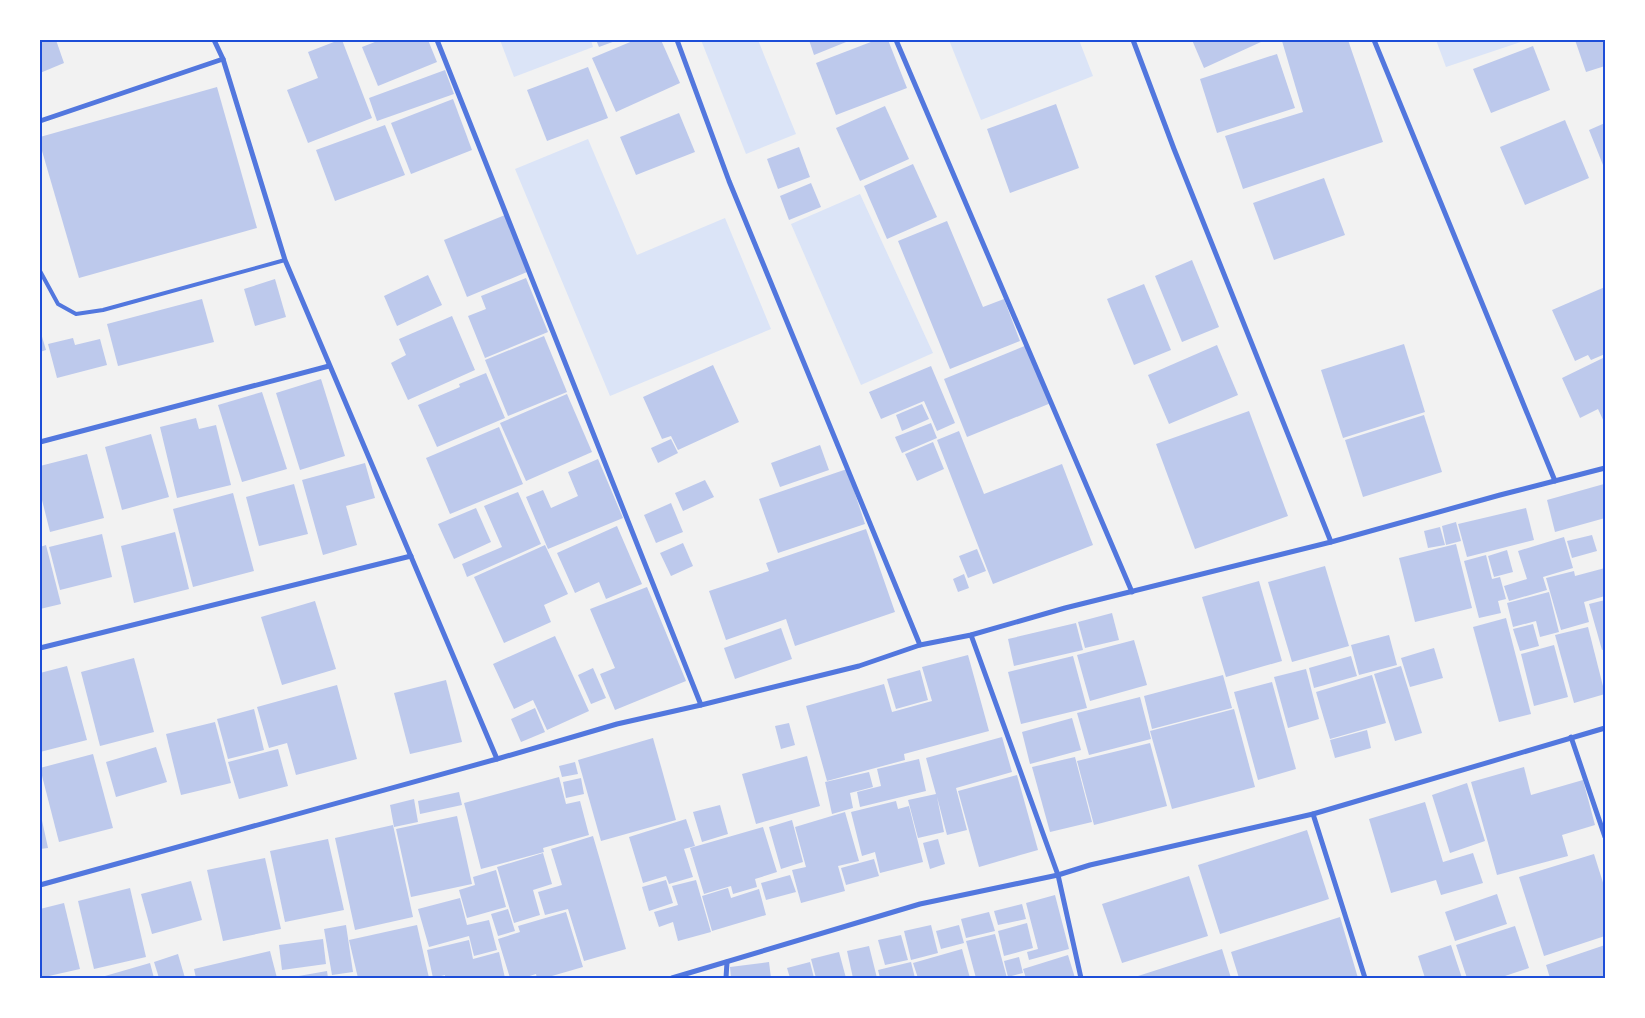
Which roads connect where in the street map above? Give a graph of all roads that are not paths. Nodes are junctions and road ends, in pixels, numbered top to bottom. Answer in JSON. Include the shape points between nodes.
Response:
{"nodes":[{"id":1,"x":214,"y":40,"type":"edge"},
{"id":2,"x":437,"y":40,"type":"edge"},
{"id":3,"x":677,"y":40,"type":"edge"},
{"id":4,"x":896,"y":40,"type":"edge"},
{"id":5,"x":1133,"y":40,"type":"edge"},
{"id":6,"x":1374,"y":40,"type":"edge"},
{"id":7,"x":222,"y":59,"type":"junction"},
{"id":8,"x":40,"y":121,"type":"edge"},
{"id":9,"x":285,"y":260,"type":"junction"},
{"id":10,"x":40,"y":271,"type":"edge"},
{"id":11,"x":329,"y":366,"type":"junction"},
{"id":12,"x":40,"y":442,"type":"edge"},
{"id":13,"x":1605,"y":468,"type":"edge"},
{"id":14,"x":1555,"y":480,"type":"junction"},
{"id":15,"x":1331,"y":542,"type":"junction"},
{"id":16,"x":411,"y":556,"type":"junction"},
{"id":17,"x":1132,"y":592,"type":"junction"},
{"id":18,"x":971,"y":635,"type":"junction"},
{"id":19,"x":920,"y":645,"type":"junction"},
{"id":20,"x":40,"y":648,"type":"edge"},
{"id":21,"x":700,"y":705,"type":"junction"},
{"id":22,"x":1605,"y":728,"type":"edge"},
{"id":23,"x":1571,"y":737,"type":"junction"},
{"id":24,"x":498,"y":759,"type":"junction"},
{"id":25,"x":1313,"y":814,"type":"junction"},
{"id":26,"x":1605,"y":837,"type":"edge"},
{"id":27,"x":1058,"y":875,"type":"junction"},
{"id":28,"x":40,"y":885,"type":"edge"},
{"id":29,"x":728,"y":962,"type":"junction"},
{"id":30,"x":672,"y":978,"type":"edge"},
{"id":31,"x":726,"y":978,"type":"edge"},
{"id":32,"x":1081,"y":978,"type":"edge"},
{"id":33,"x":1365,"y":978,"type":"edge"}],
"edges":[{"from":1,"to":7,"type":"street"},
{"from":2,"to":21,"type":"street"},
{"from":3,"to":19,"type":"street","via":[[729,181]]},
{"from":4,"to":17,"type":"street"},
{"from":5,"to":15,"type":"street"},
{"from":6,"to":14,"type":"street"},
{"from":7,"to":8,"type":"street"},
{"from":7,"to":9,"type":"street"},
{"from":9,"to":10,"type":"lane","via":[[103,310],[76,314],[58,304]]},
{"from":9,"to":11,"type":"street"},
{"from":11,"to":12,"type":"street"},
{"from":11,"to":16,"type":"street"},
{"from":13,"to":14,"type":"street"},
{"from":14,"to":15,"type":"street"},
{"from":15,"to":17,"type":"street"},
{"from":16,"to":20,"type":"street"},
{"from":16,"to":24,"type":"street"},
{"from":17,"to":18,"type":"street"},
{"from":18,"to":19,"type":"street"},
{"from":18,"to":27,"type":"street"},
{"from":19,"to":21,"type":"street","via":[[859,666]]},
{"from":21,"to":24,"type":"street","via":[[617,724]]},
{"from":22,"to":23,"type":"street"},
{"from":23,"to":25,"type":"street"},
{"from":23,"to":26,"type":"street"},
{"from":24,"to":28,"type":"street"},
{"from":25,"to":27,"type":"street"},
{"from":25,"to":33,"type":"street"},
{"from":27,"to":29,"type":"street","via":[[920,904]]},
{"from":27,"to":32,"type":"street"},
{"from":29,"to":30,"type":"street"},
{"from":29,"to":31,"type":"street"}]}
